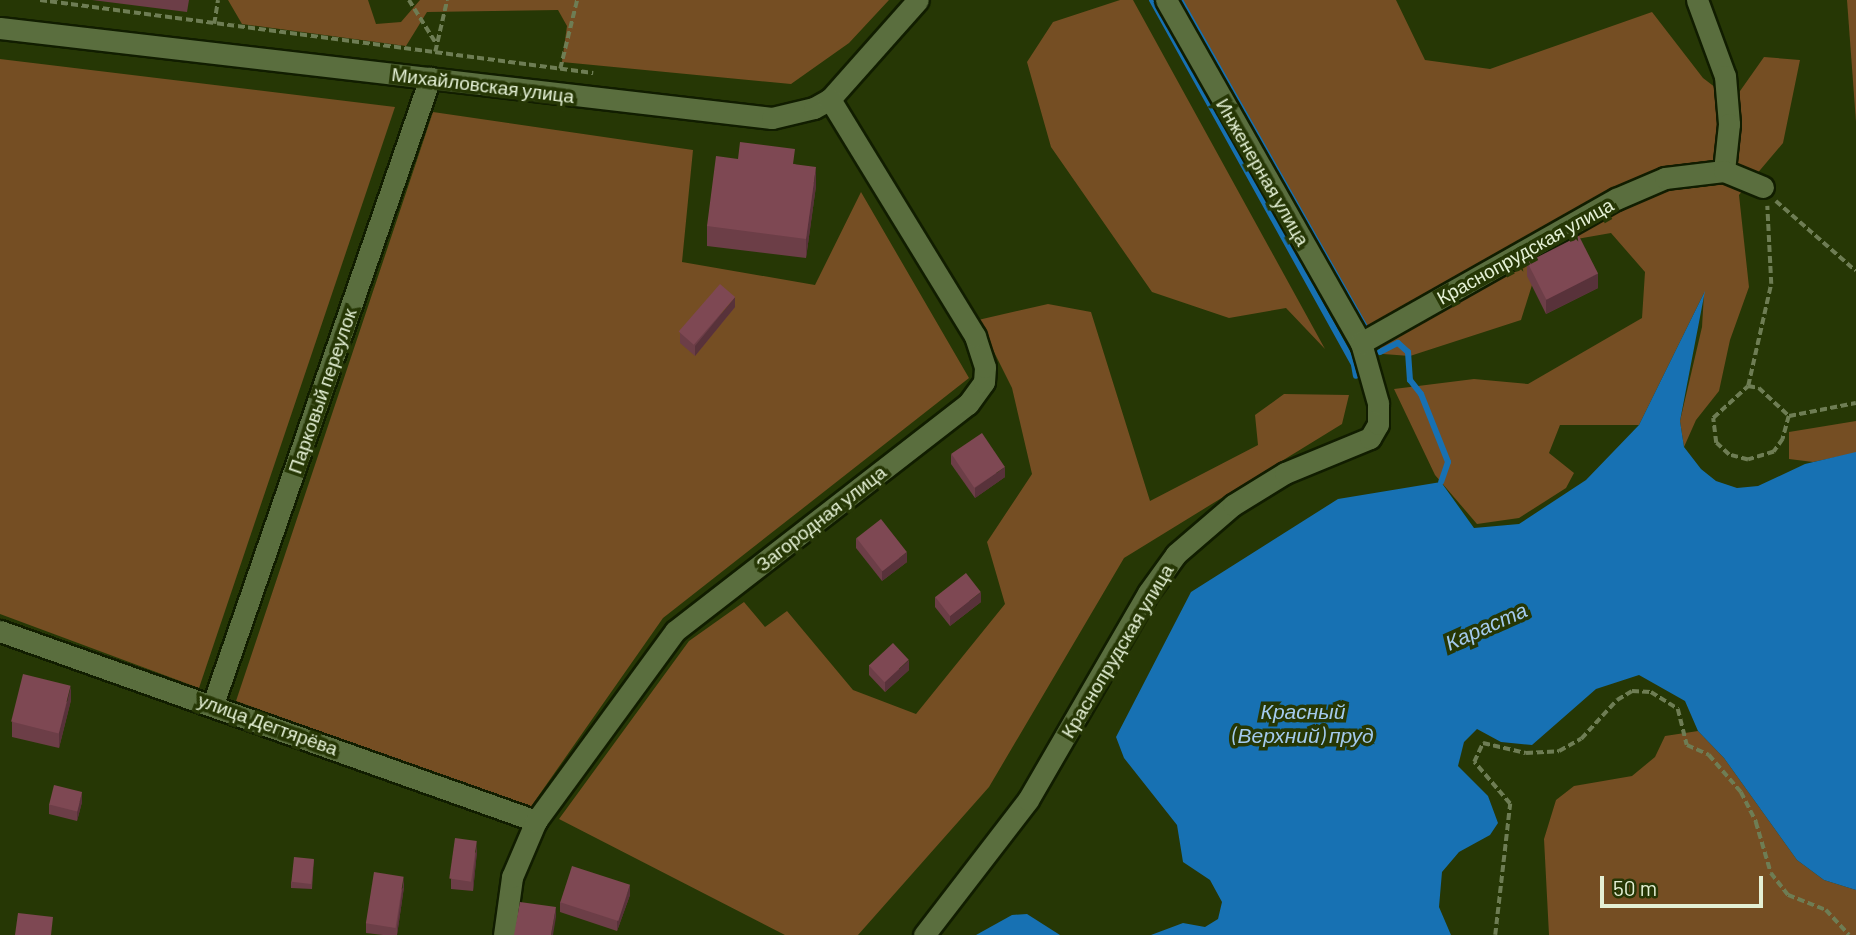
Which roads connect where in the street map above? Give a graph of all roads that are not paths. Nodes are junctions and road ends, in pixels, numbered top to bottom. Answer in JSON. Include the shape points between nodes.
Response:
{"nodes":[{"id":1,"x":918,"y":0,"type":"edge"},
{"id":2,"x":1166,"y":0,"type":"edge"},
{"id":3,"x":1697,"y":0,"type":"edge"},
{"id":4,"x":0,"y":28,"type":"edge"},
{"id":5,"x":430,"y":78,"type":"junction"},
{"id":6,"x":830,"y":99,"type":"junction"},
{"id":7,"x":1724,"y":171,"type":"junction"},
{"id":8,"x":1763,"y":187,"type":"road end"},
{"id":9,"x":1361,"y":343,"type":"junction"},
{"id":10,"x":0,"y":631,"type":"edge"},
{"id":11,"x":213,"y":704,"type":"junction"},
{"id":12,"x":536,"y":821,"type":"junction"},
{"id":13,"x":504,"y":935,"type":"edge"},
{"id":14,"x":924,"y":935,"type":"edge"}],
"edges":[{"from":1,"to":6,"type":"street","name":"Михайловская улица"},
{"from":2,"to":9,"type":"street","name":"Инженерная улица"},
{"from":3,"to":7,"type":"street","via":[[1725,76],[1729,124]]},
{"from":4,"to":5,"type":"street","name":"Михайловская улица"},
{"from":5,"to":6,"type":"street","name":"Михайловская улица","via":[[741,117],[795,115]]},
{"from":5,"to":11,"type":"street","name":"Парковый переулок"},
{"from":6,"to":12,"type":"street","name":"Загородная улица","via":[[975,336],[985,367],[984,382],[968,404],[675,631]]},
{"from":7,"to":8,"type":"street","name":"Краснопрудская улица"},
{"from":7,"to":9,"type":"street","name":"Краснопрудская улица","via":[[1665,178],[1616,199]]},
{"from":9,"to":14,"type":"street","name":"Краснопрудская улица","via":[[1378,403],[1378,424],[1370,438],[1285,473],[1233,505],[1177,554],[1148,593],[1028,800]]},
{"from":10,"to":11,"type":"street","name":"улица Дегтярёва"},
{"from":11,"to":12,"type":"street","name":"улица Дегтярёва"},
{"from":12,"to":13,"type":"street","name":"Загородная улица","via":[[512,877]]}]}
